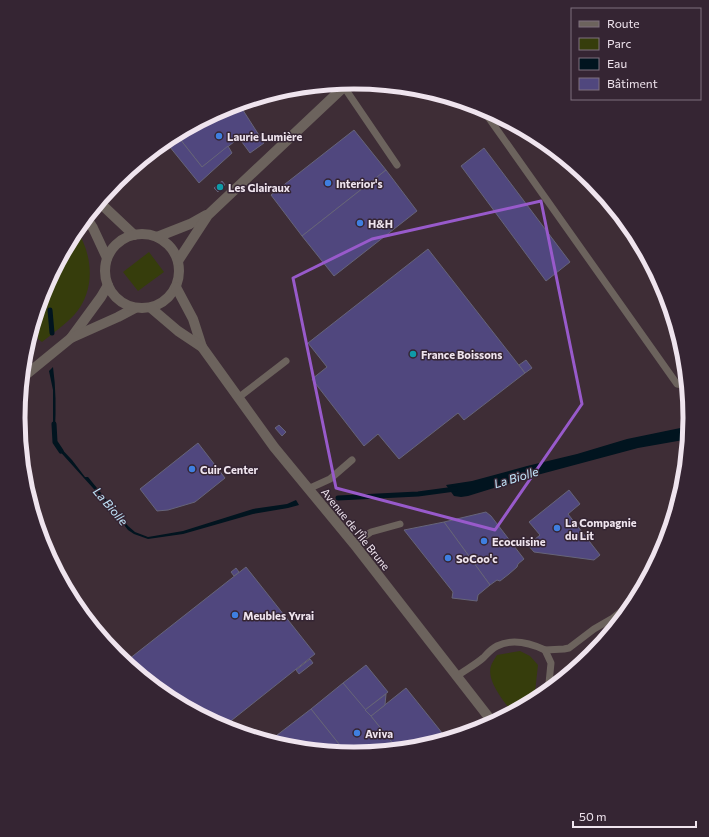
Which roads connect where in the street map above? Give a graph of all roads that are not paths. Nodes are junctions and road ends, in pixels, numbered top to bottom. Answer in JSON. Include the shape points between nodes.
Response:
{"nodes":[{"id":1,"x":349,"y":89,"type":"edge"},
{"id":2,"x":341,"y":90,"type":"edge"},
{"id":3,"x":488,"y":118,"type":"edge"},
{"id":4,"x":397,"y":165,"type":"dead end"},
{"id":5,"x":103,"y":206,"type":"edge"},
{"id":6,"x":208,"y":214,"type":"junction"},
{"id":7,"x":89,"y":223,"type":"edge"},
{"id":8,"x":134,"y":235,"type":"junction"},
{"id":9,"x":157,"y":237,"type":"junction"},
{"id":10,"x":107,"y":258,"type":"junction"},
{"id":11,"x":178,"y":261,"type":"junction"},
{"id":12,"x":108,"y":285,"type":"junction"},
{"id":13,"x":176,"y":287,"type":"junction"},
{"id":14,"x":135,"y":308,"type":"junction"},
{"id":15,"x":151,"y":308,"type":"junction"},
{"id":16,"x":71,"y":338,"type":"junction"},
{"id":17,"x":202,"y":346,"type":"junction"},
{"id":18,"x":286,"y":361,"type":"dead end"},
{"id":19,"x":28,"y":373,"type":"edge"},
{"id":20,"x":682,"y":385,"type":"edge"},
{"id":21,"x":238,"y":398,"type":"junction"},
{"id":22,"x":352,"y":460,"type":"dead end"},
{"id":23,"x":308,"y":489,"type":"junction"},
{"id":24,"x":400,"y":524,"type":"dead end"},
{"id":25,"x":354,"y":544,"type":"junction"},
{"id":26,"x":622,"y":611,"type":"edge"},
{"id":27,"x":545,"y":650,"type":"junction"},
{"id":28,"x":457,"y":676,"type":"junction"},
{"id":29,"x":549,"y":684,"type":"edge"},
{"id":30,"x":490,"y":719,"type":"edge"}],
"edges":[{"from":1,"to":4,"type":"lane"},
{"from":2,"to":6,"type":"street"},
{"from":3,"to":20,"type":"lane","via":[[677,384]]},
{"from":5,"to":8,"type":"street"},
{"from":6,"to":9,"type":"street"},
{"from":6,"to":11,"type":"street"},
{"from":7,"to":10,"type":"street"},
{"from":8,"to":9,"type":"street","via":[[149,234]]},
{"from":8,"to":10,"type":"street","via":[[122,240]]},
{"from":9,"to":11,"type":"street","via":[[174,251]]},
{"from":10,"to":12,"type":"street","via":[[105,276]]},
{"from":11,"to":13,"type":"street","via":[[180,269]]},
{"from":12,"to":14,"type":"street","via":[[114,296]]},
{"from":12,"to":16,"type":"street"},
{"from":13,"to":15,"type":"street","via":[[162,303]]},
{"from":13,"to":17,"type":"street","name":"Avenue de l'Île Brune","via":[[194,319]]},
{"from":14,"to":15,"type":"street"},
{"from":14,"to":16,"type":"street"},
{"from":15,"to":17,"type":"street","name":"Avenue de l'Île Brune","via":[[178,331]]},
{"from":16,"to":19,"type":"street"},
{"from":17,"to":21,"type":"street","name":"Avenue de l'Île Brune"},
{"from":18,"to":21,"type":"lane"},
{"from":21,"to":23,"type":"street","name":"Avenue de l'Île Brune"},
{"from":22,"to":23,"type":"lane","via":[[330,479]]},
{"from":23,"to":25,"type":"street","name":"Avenue de l'Île Brune"},
{"from":24,"to":25,"type":"lane","via":[[371,532]]},
{"from":25,"to":28,"type":"street","name":"Avenue de l'Île Brune"},
{"from":26,"to":27,"type":"lane","via":[[569,648]]},
{"from":27,"to":28,"type":"lane","via":[[518,641],[497,645]]},
{"from":27,"to":29,"type":"lane","via":[[551,663]]},
{"from":28,"to":30,"type":"street","name":"Avenue de l'Île Brune"}]}
